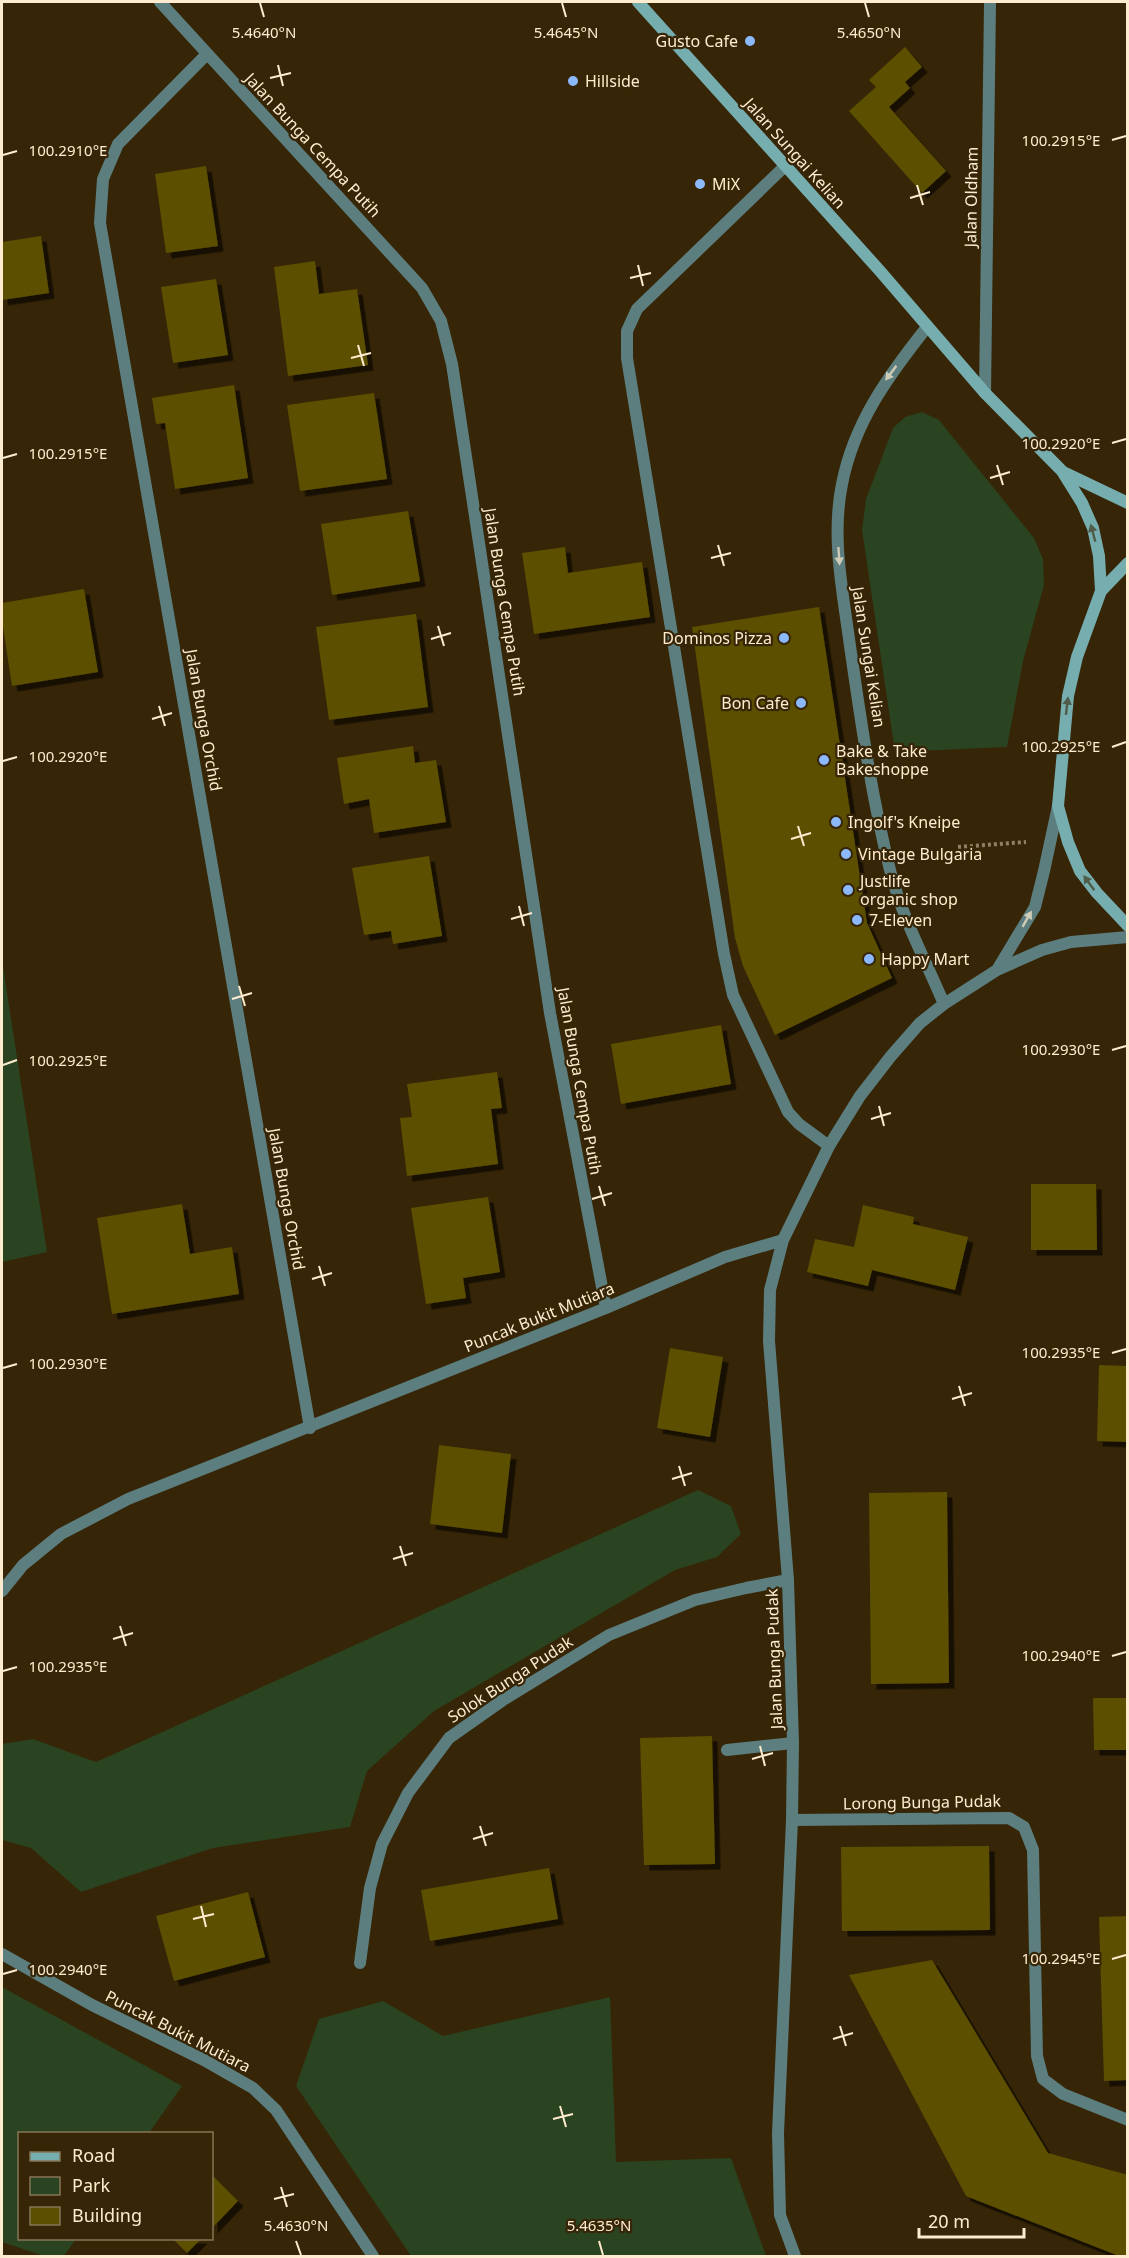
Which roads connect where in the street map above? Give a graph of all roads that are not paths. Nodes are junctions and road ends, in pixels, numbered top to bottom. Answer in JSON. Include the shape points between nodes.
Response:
{"nodes":[{"id":1,"x":160,"y":2,"type":"edge"},
{"id":2,"x":638,"y":2,"type":"edge"},
{"id":3,"x":990,"y":2,"type":"edge"},
{"id":4,"x":207,"y":54,"type":"junction"},
{"id":5,"x":785,"y":166,"type":"junction"},
{"id":6,"x":927,"y":327,"type":"junction"},
{"id":7,"x":985,"y":393,"type":"junction"},
{"id":8,"x":1062,"y":471,"type":"junction"},
{"id":9,"x":1128,"y":503,"type":"edge"},
{"id":10,"x":1128,"y":563,"type":"edge"},
{"id":11,"x":1101,"y":591,"type":"junction"},
{"id":12,"x":1058,"y":806,"type":"junction"},
{"id":13,"x":1128,"y":926,"type":"edge"},
{"id":14,"x":1128,"y":937,"type":"edge"},
{"id":15,"x":998,"y":970,"type":"junction"},
{"id":16,"x":944,"y":1004,"type":"junction"},
{"id":17,"x":829,"y":1146,"type":"junction"},
{"id":18,"x":783,"y":1240,"type":"junction"},
{"id":19,"x":606,"y":1308,"type":"junction"},
{"id":20,"x":310,"y":1428,"type":"junction"},
{"id":21,"x":788,"y":1580,"type":"junction"},
{"id":22,"x":2,"y":1591,"type":"edge"},
{"id":23,"x":793,"y":1743,"type":"junction"},
{"id":24,"x":728,"y":1750,"type":"dead end"},
{"id":25,"x":792,"y":1820,"type":"junction"},
{"id":26,"x":2,"y":1954,"type":"edge"},
{"id":27,"x":360,"y":1963,"type":"dead end"},
{"id":28,"x":1128,"y":2120,"type":"edge"},
{"id":29,"x":374,"y":2256,"type":"edge"},
{"id":30,"x":795,"y":2256,"type":"edge"}],
"edges":[{"from":1,"to":4,"type":"street","name":"Jalan Bunga Cempa Putih"},
{"from":2,"to":5,"type":"street","name":"Jalan Sungai Kelian"},
{"from":3,"to":7,"type":"street","name":"Jalan Oldham"},
{"from":4,"to":19,"type":"street","name":"Jalan Bunga Cempa Putih","via":[[422,288],[441,321],[452,364],[550,1013]]},
{"from":4,"to":20,"type":"street","name":"Jalan Bunga Orchid","via":[[118,144],[103,179],[100,223]]},
{"from":5,"to":6,"type":"street","name":"Jalan Sungai Kelian"},
{"from":5,"to":17,"type":"street","via":[[637,309],[627,331],[627,358],[733,995],[788,1112]]},
{"from":6,"to":7,"type":"street","name":"Jalan Sungai Kelian"},
{"from":6,"to":16,"type":"street","name":"Jalan Sungai Kelian","one_way":true,"via":[[886,379],[852,446],[841,484],[837,531],[857,695],[891,874]]},
{"from":7,"to":8,"type":"street","name":"Jalan Sungai Kelian"},
{"from":8,"to":9,"type":"street","name":"Jalan Sungai Kelian"},
{"from":11,"to":8,"type":"street","name":"Jalan Sungai Kelian","one_way":true,"via":[[1093,528]]},
{"from":10,"to":11,"type":"street","name":"Jalan Sungai Kelian"},
{"from":12,"to":11,"type":"street","name":"Jalan Sungai Kelian","one_way":true,"via":[[1068,696],[1077,657]]},
{"from":13,"to":12,"type":"street","name":"Jalan Sungai Kelian","one_way":true,"via":[[1080,871]]},
{"from":15,"to":12,"type":"street","one_way":true,"via":[[1035,907]]},
{"from":14,"to":15,"type":"street","via":[[1062,944]]},
{"from":15,"to":16,"type":"street"},
{"from":16,"to":17,"type":"street","via":[[920,1023],[891,1056]]},
{"from":17,"to":18,"type":"street"},
{"from":18,"to":19,"type":"street","name":"Puncak Bukit Mutiara","via":[[725,1257]]},
{"from":18,"to":21,"type":"street","name":"Jalan Bunga Pudak","via":[[770,1290],[769,1341]]},
{"from":19,"to":20,"type":"street","name":"Puncak Bukit Mutiara"},
{"from":20,"to":22,"type":"street","name":"Puncak Bukit Mutiara","via":[[128,1499],[61,1534],[23,1565]]},
{"from":21,"to":23,"type":"street","name":"Jalan Bunga Pudak"},
{"from":21,"to":27,"type":"street","name":"Solok Bunga Pudak","via":[[695,1600],[609,1635],[449,1738],[408,1793],[382,1844],[370,1888]]},
{"from":23,"to":24,"type":"street"},
{"from":23,"to":25,"type":"street","name":"Jalan Bunga Pudak"},
{"from":25,"to":28,"type":"street","name":"Lorong Bunga Pudak","via":[[1009,1818],[1024,1827],[1033,1850],[1037,2056],[1043,2079],[1063,2094]]},
{"from":25,"to":30,"type":"street","name":"Jalan Bunga Pudak","via":[[778,2133],[780,2216]]},
{"from":26,"to":29,"type":"street","name":"Puncak Bukit Mutiara","via":[[253,2088],[276,2110]]}]}
